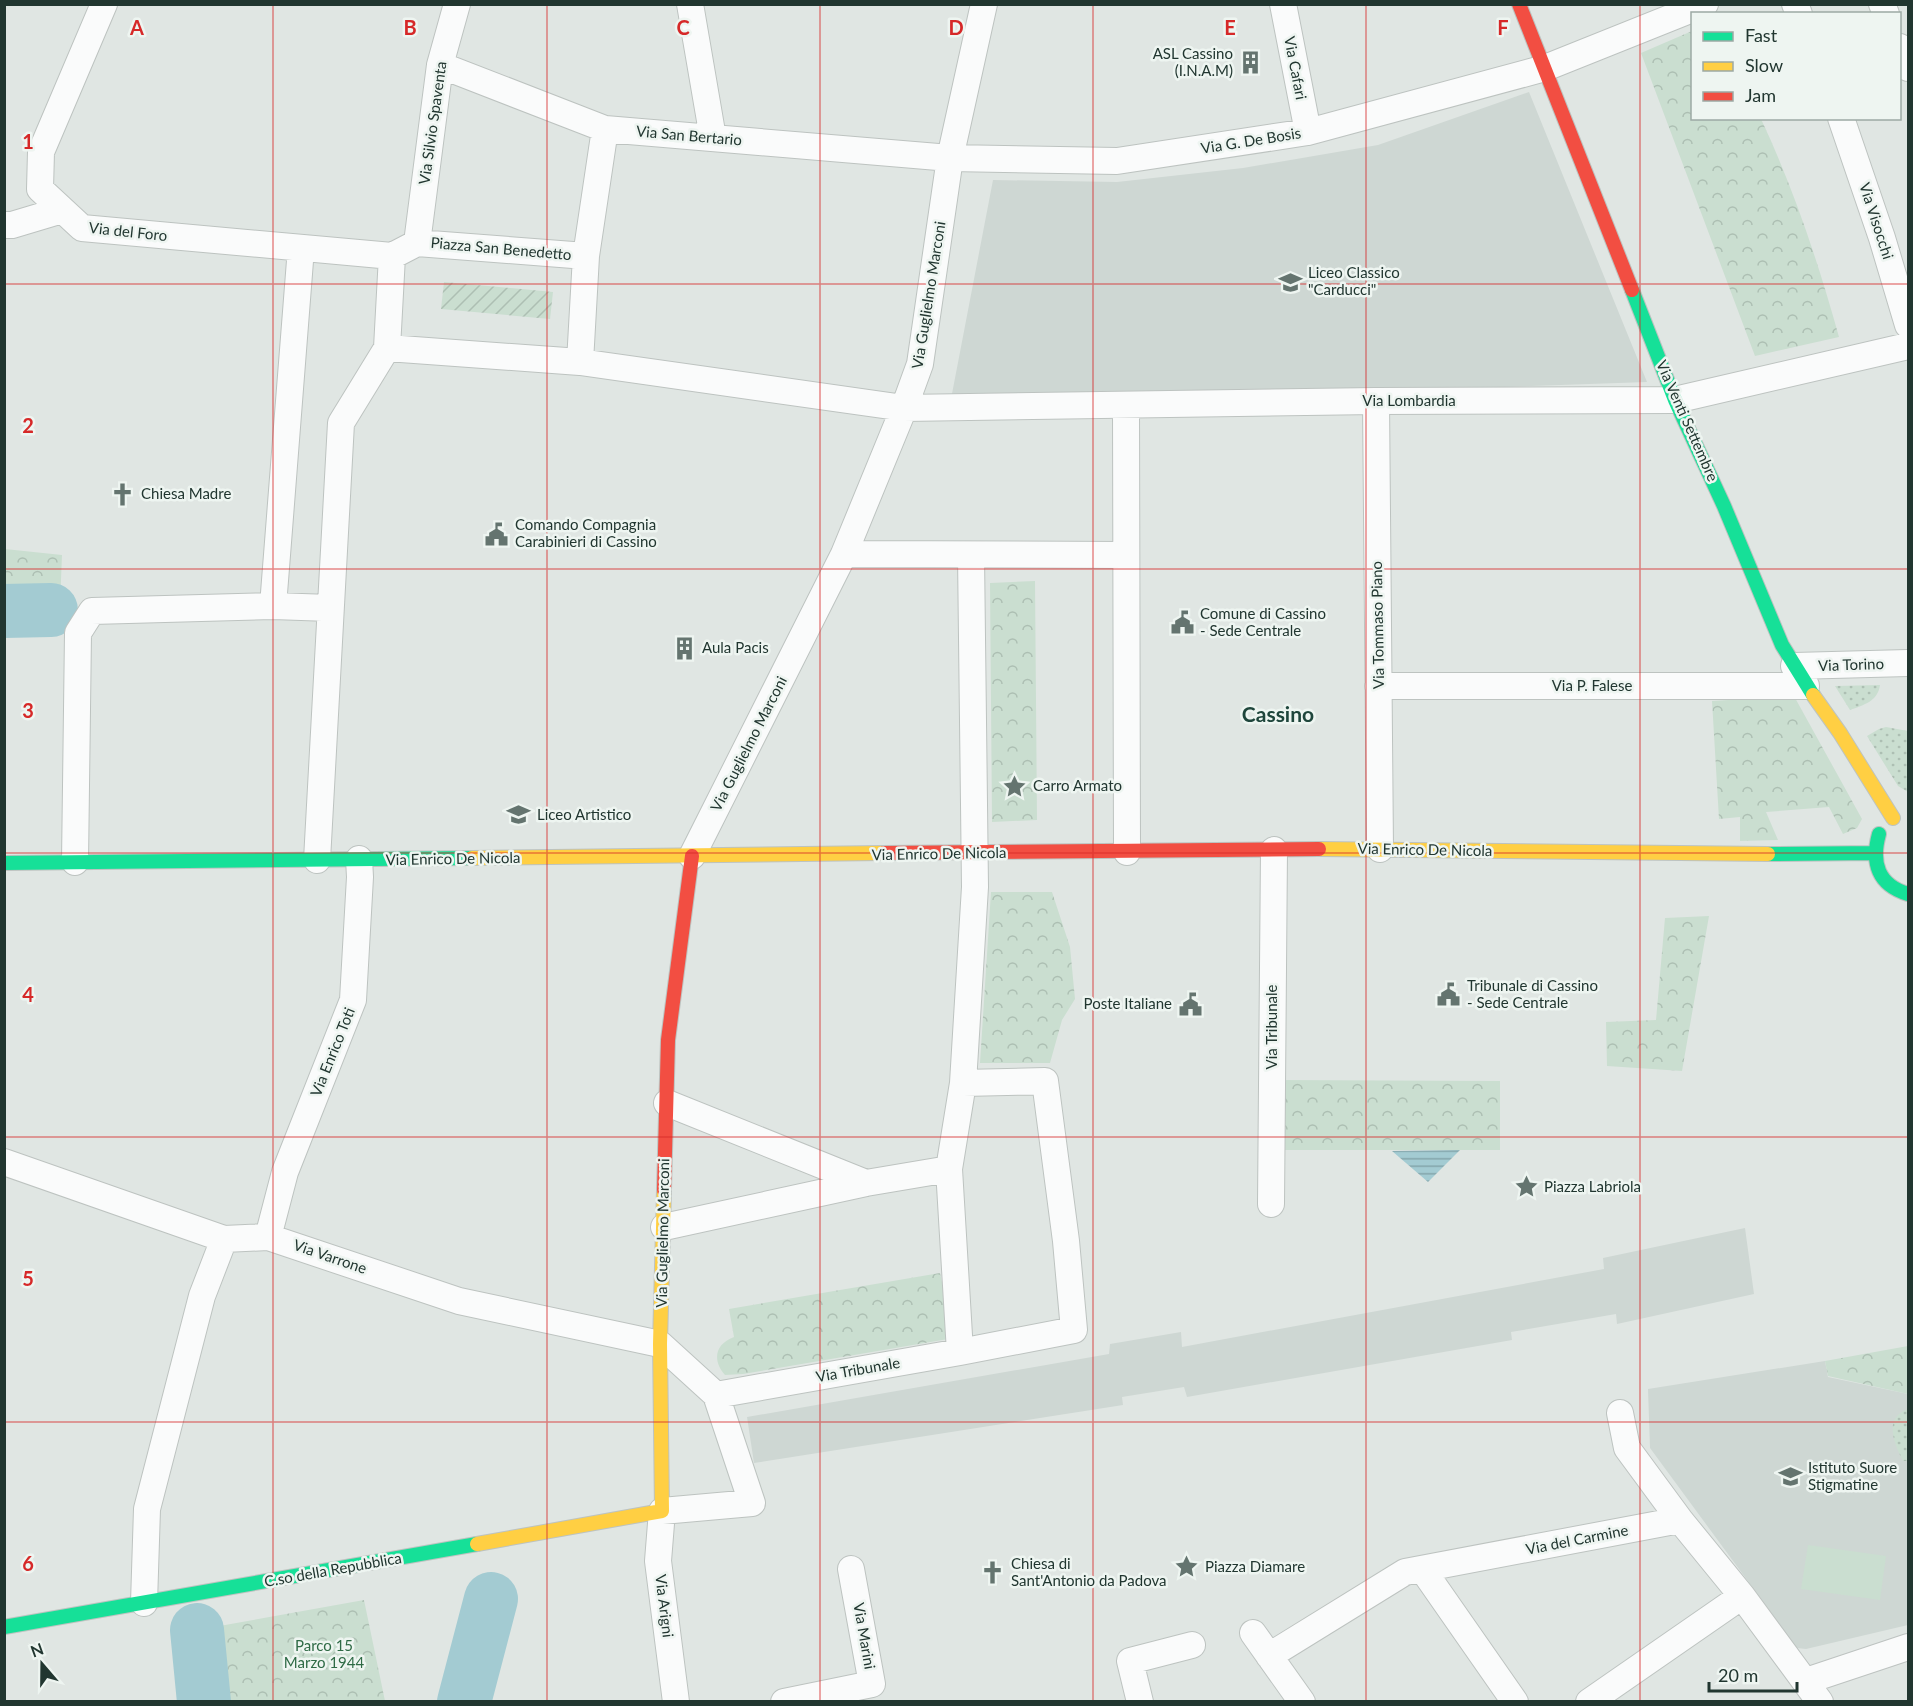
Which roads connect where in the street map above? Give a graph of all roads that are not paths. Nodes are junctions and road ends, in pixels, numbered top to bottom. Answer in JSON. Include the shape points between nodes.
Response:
{"nodes":[{"id":1,"x":104,"y":4,"type":"edge"},
{"id":2,"x":457,"y":4,"type":"edge"},
{"id":3,"x":690,"y":4,"type":"edge"},
{"id":4,"x":984,"y":4,"type":"edge"},
{"id":5,"x":1283,"y":4,"type":"edge"},
{"id":6,"x":1519,"y":4,"type":"edge"},
{"id":7,"x":1705,"y":4,"type":"edge"},
{"id":8,"x":1901,"y":52,"type":"edge"},
{"id":9,"x":440,"y":65,"type":"junction"},
{"id":10,"x":1545,"y":68,"type":"junction"},
{"id":11,"x":1908,"y":68,"type":"edge"},
{"id":12,"x":1842,"y":120,"type":"edge"},
{"id":13,"x":605,"y":129,"type":"junction"},
{"id":14,"x":1308,"y":132,"type":"junction"},
{"id":15,"x":713,"y":138,"type":"junction"},
{"id":16,"x":950,"y":158,"type":"junction"},
{"id":17,"x":62,"y":210,"type":"junction"},
{"id":18,"x":4,"y":225,"type":"edge"},
{"id":19,"x":417,"y":243,"type":"junction"},
{"id":20,"x":302,"y":248,"type":"junction"},
{"id":21,"x":392,"y":256,"type":"junction"},
{"id":22,"x":586,"y":256,"type":"junction"},
{"id":23,"x":1908,"y":325,"type":"edge"},
{"id":24,"x":1908,"y":346,"type":"edge"},
{"id":25,"x":387,"y":348,"type":"junction"},
{"id":26,"x":580,"y":362,"type":"junction"},
{"id":27,"x":1675,"y":400,"type":"junction"},
{"id":28,"x":1376,"y":401,"type":"junction"},
{"id":29,"x":1126,"y":406,"type":"junction"},
{"id":30,"x":904,"y":408,"type":"junction"},
{"id":31,"x":844,"y":554,"type":"junction"},
{"id":32,"x":971,"y":555,"type":"junction"},
{"id":33,"x":1126,"y":555,"type":"junction"},
{"id":34,"x":273,"y":606,"type":"junction"},
{"id":35,"x":330,"y":608,"type":"junction"},
{"id":36,"x":1908,"y":663,"type":"edge"},
{"id":37,"x":1800,"y":676,"type":"junction"},
{"id":38,"x":1378,"y":686,"type":"junction"},
{"id":39,"x":1380,"y":849,"type":"junction"},
{"id":40,"x":1274,"y":850,"type":"junction"},
{"id":41,"x":1126,"y":852,"type":"junction"},
{"id":42,"x":974,"y":853,"type":"junction"},
{"id":43,"x":1874,"y":853,"type":"junction"},
{"id":44,"x":692,"y":856,"type":"junction"},
{"id":45,"x":317,"y":860,"type":"junction"},
{"id":46,"x":358,"y":860,"type":"junction"},
{"id":47,"x":75,"y":862,"type":"junction"},
{"id":48,"x":4,"y":863,"type":"edge"},
{"id":49,"x":1908,"y":894,"type":"edge"},
{"id":50,"x":963,"y":1083,"type":"junction"},
{"id":51,"x":667,"y":1103,"type":"junction"},
{"id":52,"x":4,"y":1162,"type":"edge"},
{"id":53,"x":949,"y":1169,"type":"junction"},
{"id":54,"x":866,"y":1183,"type":"junction"},
{"id":55,"x":1271,"y":1204,"type":"dead end"},
{"id":56,"x":664,"y":1227,"type":"junction"},
{"id":57,"x":268,"y":1237,"type":"junction"},
{"id":58,"x":224,"y":1239,"type":"junction"},
{"id":59,"x":660,"y":1344,"type":"junction"},
{"id":60,"x":960,"y":1352,"type":"junction"},
{"id":61,"x":716,"y":1395,"type":"junction"},
{"id":62,"x":1620,"y":1413,"type":"dead end"},
{"id":63,"x":662,"y":1511,"type":"junction"},
{"id":64,"x":1680,"y":1520,"type":"junction"},
{"id":65,"x":851,"y":1569,"type":"dead end"},
{"id":66,"x":1423,"y":1570,"type":"junction"},
{"id":67,"x":1742,"y":1596,"type":"junction"},
{"id":68,"x":144,"y":1603,"type":"junction"},
{"id":69,"x":4,"y":1627,"type":"edge"},
{"id":70,"x":1253,"y":1633,"type":"dead end"},
{"id":71,"x":1192,"y":1645,"type":"dead end"},
{"id":72,"x":1908,"y":1647,"type":"edge"},
{"id":73,"x":1269,"y":1656,"type":"junction"},
{"id":74,"x":1813,"y":1691,"type":"edge"},
{"id":75,"x":676,"y":1701,"type":"edge"},
{"id":76,"x":784,"y":1701,"type":"edge"},
{"id":77,"x":1140,"y":1701,"type":"edge"},
{"id":78,"x":1302,"y":1701,"type":"edge"},
{"id":79,"x":1515,"y":1701,"type":"edge"},
{"id":80,"x":1589,"y":1701,"type":"edge"}],
"edges":[{"from":1,"to":17,"type":"street","name":"Via del Foro","via":[[40,152],[40,189]]},
{"from":2,"to":9,"type":"street","name":"Via Silvio Spaventa"},
{"from":3,"to":15,"type":"street"},
{"from":4,"to":16,"type":"street","name":"Via Guglielmo Marconi"},
{"from":5,"to":14,"type":"street","name":"Via Cafari"},
{"from":6,"to":10,"type":"street","name":"Via Venti Settembre"},
{"from":7,"to":10,"type":"street","name":"Via G. De Bosis"},
{"from":8,"to":11,"type":"street"},
{"from":9,"to":13,"type":"street","name":"Via San Bertario"},
{"from":9,"to":19,"type":"street","name":"Via Silvio Spaventa"},
{"from":10,"to":14,"type":"street","name":"Via G. De Bosis"},
{"from":10,"to":27,"type":"street","name":"Via Venti Settembre"},
{"from":12,"to":23,"type":"street","name":"Via Visocchi"},
{"from":13,"to":15,"type":"street","name":"Via San Bertario"},
{"from":13,"to":22,"type":"street"},
{"from":14,"to":16,"type":"street","name":"Via G. De Bosis","via":[[1118,161]]},
{"from":15,"to":16,"type":"street","name":"Via San Bertario"},
{"from":16,"to":30,"type":"street","name":"Via Guglielmo Marconi","via":[[920,364]]},
{"from":17,"to":18,"type":"street"},
{"from":17,"to":20,"type":"street","name":"Via del Foro","via":[[82,228]]},
{"from":19,"to":21,"type":"street","name":"Piazza San Benedetto"},
{"from":19,"to":22,"type":"street","name":"Piazza San Benedetto"},
{"from":20,"to":21,"type":"street","name":"Via del Foro"},
{"from":20,"to":34,"type":"street"},
{"from":21,"to":25,"type":"street"},
{"from":22,"to":26,"type":"street","name":"Piazza San Benedetto"},
{"from":24,"to":27,"type":"street","name":"Via Lombardia"},
{"from":25,"to":26,"type":"street"},
{"from":25,"to":35,"type":"street","via":[[340,423]]},
{"from":26,"to":30,"type":"street","name":"Via Lombardia"},
{"from":27,"to":28,"type":"street","name":"Via Lombardia"},
{"from":27,"to":37,"type":"street","name":"Via Venti Settembre","via":[[1782,645]]},
{"from":28,"to":29,"type":"street","name":"Via Lombardia"},
{"from":28,"to":38,"type":"street","name":"Via Tommaso Piano"},
{"from":29,"to":30,"type":"street","name":"Via Lombardia"},
{"from":29,"to":33,"type":"street"},
{"from":30,"to":31,"type":"street","name":"Via Guglielmo Marconi"},
{"from":31,"to":32,"type":"street"},
{"from":31,"to":44,"type":"street","name":"Via Guglielmo Marconi"},
{"from":32,"to":33,"type":"street"},
{"from":32,"to":42,"type":"street"},
{"from":33,"to":41,"type":"street"},
{"from":34,"to":35,"type":"street"},
{"from":34,"to":47,"type":"street","via":[[92,611],[78,633]]},
{"from":35,"to":45,"type":"street"},
{"from":36,"to":37,"type":"street","name":"Via Torino"},
{"from":37,"to":38,"type":"street","name":"Via P. Falese"},
{"from":37,"to":43,"type":"street","name":"Via Venti Settembre","via":[[1898,816],[1879,833]]},
{"from":38,"to":39,"type":"street","name":"Via Tommaso Piano"},
{"from":39,"to":40,"type":"street","name":"Via Enrico De Nicola"},
{"from":39,"to":43,"type":"street","name":"Via Enrico De Nicola"},
{"from":40,"to":41,"type":"street","name":"Via Enrico De Nicola"},
{"from":40,"to":55,"type":"street","name":"Via Tribunale"},
{"from":41,"to":42,"type":"street","name":"Via Enrico De Nicola"},
{"from":42,"to":44,"type":"street","name":"Via Enrico De Nicola"},
{"from":42,"to":50,"type":"street"},
{"from":43,"to":49,"type":"street","via":[[1881,878],[1890,887]]},
{"from":44,"to":46,"type":"street","name":"Via Enrico De Nicola"},
{"from":44,"to":51,"type":"street","name":"Via Guglielmo Marconi","via":[[668,1040]]},
{"from":45,"to":46,"type":"street","name":"Via Enrico De Nicola"},
{"from":45,"to":47,"type":"street","name":"Via Enrico De Nicola"},
{"from":46,"to":57,"type":"street","name":"Via Enrico Toti","via":[[353,1000],[285,1172]]},
{"from":47,"to":48,"type":"street","name":"Via Enrico De Nicola"},
{"from":50,"to":53,"type":"street"},
{"from":50,"to":60,"type":"street","name":"Via Tribunale","via":[[1045,1081],[1074,1330]]},
{"from":51,"to":54,"type":"street"},
{"from":51,"to":56,"type":"street","name":"Via Guglielmo Marconi"},
{"from":52,"to":58,"type":"street","name":"Via Varrone"},
{"from":53,"to":54,"type":"street"},
{"from":53,"to":60,"type":"street"},
{"from":54,"to":56,"type":"street"},
{"from":56,"to":59,"type":"street","name":"Via Guglielmo Marconi"},
{"from":57,"to":58,"type":"street","name":"Via Varrone"},
{"from":57,"to":59,"type":"street","name":"Via Varrone","via":[[459,1301]]},
{"from":58,"to":68,"type":"street","via":[[202,1296],[147,1509]]},
{"from":59,"to":61,"type":"street"},
{"from":59,"to":63,"type":"street","name":"Via Guglielmo Marconi"},
{"from":60,"to":61,"type":"street","name":"Via Tribunale"},
{"from":61,"to":63,"type":"street","via":[[752,1503]]},
{"from":62,"to":64,"type":"street","via":[[1627,1448]]},
{"from":63,"to":68,"type":"street","name":"C.so della Repubblica"},
{"from":63,"to":75,"type":"street","name":"Via Arigni","via":[[658,1561]]},
{"from":64,"to":66,"type":"street","name":"Via del Carmine"},
{"from":64,"to":67,"type":"street"},
{"from":65,"to":76,"type":"street","name":"Via Marini","via":[[872,1684]]},
{"from":66,"to":73,"type":"street","name":"Via del Carmine","via":[[1405,1572]]},
{"from":66,"to":79,"type":"street"},
{"from":67,"to":74,"type":"street"},
{"from":67,"to":80,"type":"street"},
{"from":68,"to":69,"type":"street","name":"C.so della Repubblica"},
{"from":70,"to":73,"type":"street"},
{"from":71,"to":77,"type":"street","via":[[1130,1661]]},
{"from":72,"to":74,"type":"street"},
{"from":73,"to":78,"type":"street"}]}
